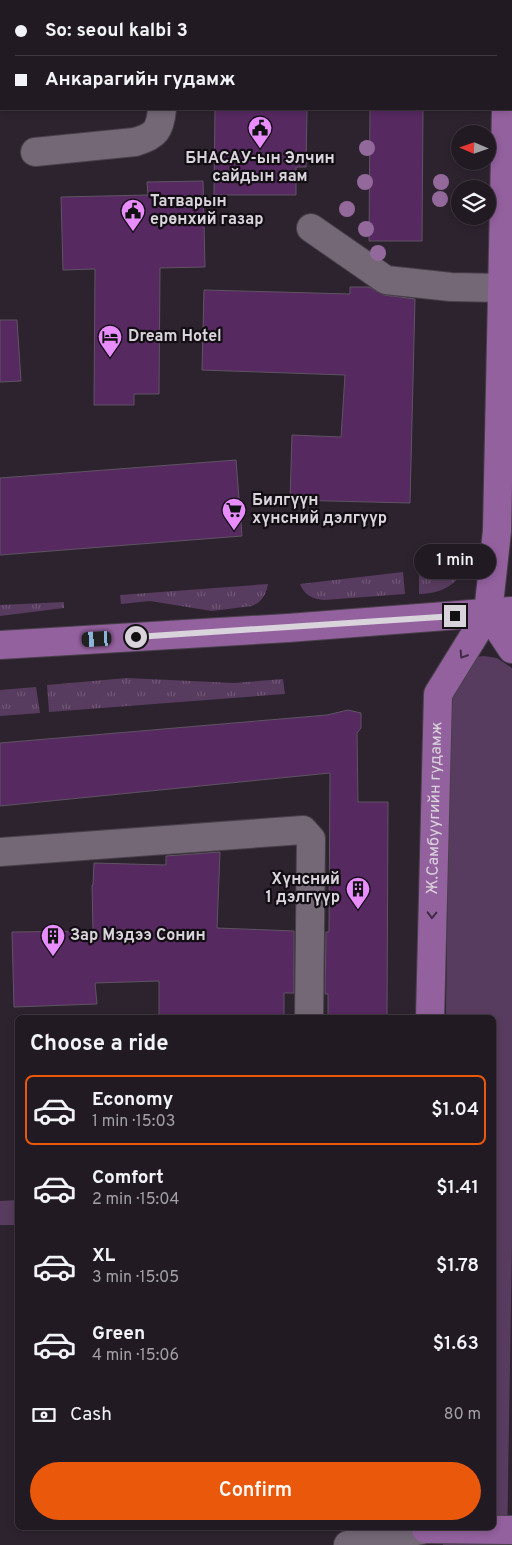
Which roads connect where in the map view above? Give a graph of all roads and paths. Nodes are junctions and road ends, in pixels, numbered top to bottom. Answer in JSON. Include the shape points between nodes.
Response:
{"nodes":[{"id":1,"x":162,"y":110,"type":"edge"},
{"id":2,"x":506,"y":110,"type":"edge"},
{"id":3,"x":34,"y":152,"type":"dead end"},
{"id":4,"x":311,"y":228,"type":"dead end"},
{"id":5,"x":505,"y":271,"type":"edge"},
{"id":6,"x":500,"y":612,"type":"edge"},
{"id":7,"x":0,"y":645,"type":"edge"},
{"id":8,"x":512,"y":649,"type":"edge"},
{"id":9,"x":0,"y":852,"type":"edge"},
{"id":10,"x":309,"y":1015,"type":"edge"},
{"id":11,"x":430,"y":1015,"type":"edge"},
{"id":12,"x":512,"y":1530,"type":"edge"},
{"id":13,"x":426,"y":1534,"type":"edge"},
{"id":14,"x":348,"y":1545,"type":"edge"}],
"edges":[{"from":1,"to":3,"type":"lane","via":[[161,124],[146,139]]},
{"from":2,"to":5,"type":"main road","name":"Ж.Самбуугийн гудамж"},
{"from":4,"to":5,"type":"lane","via":[[386,280],[451,286]]},
{"from":5,"to":6,"type":"main road","name":"Ж.Самбуугийн гудамж","via":[[497,531]]},
{"from":6,"to":7,"type":"main road"},
{"from":6,"to":8,"type":"main road"},
{"from":6,"to":11,"type":"main road","name":"Ж.Самбуугийн гудамж","one_way":true,"via":[[438,694]]},
{"from":9,"to":10,"type":"lane","via":[[303,830],[311,839]]},
{"from":12,"to":13,"type":"main road"},
{"from":13,"to":14,"type":"lane"}]}
